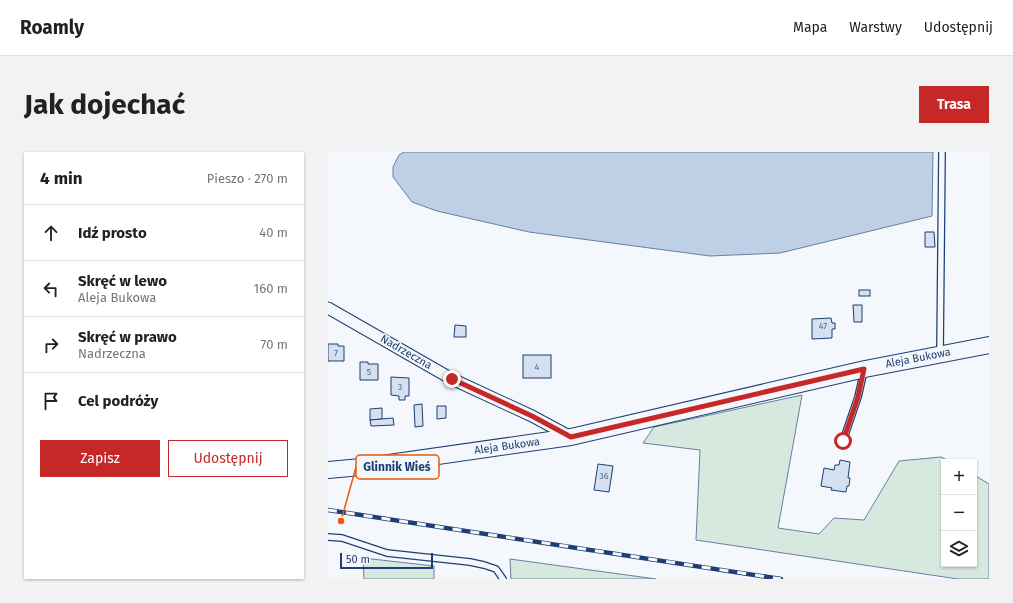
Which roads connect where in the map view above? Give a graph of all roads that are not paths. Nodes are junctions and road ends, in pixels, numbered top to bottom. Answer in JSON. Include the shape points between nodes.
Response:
{"nodes":[{"id":1,"x":942,"y":152,"type":"edge"},
{"id":2,"x":328,"y":308,"type":"edge"},
{"id":3,"x":989,"y":345,"type":"edge"},
{"id":4,"x":940,"y":354,"type":"junction"},
{"id":5,"x":864,"y":369,"type":"junction"},
{"id":6,"x":571,"y":437,"type":"junction"},
{"id":7,"x":843,"y":441,"type":"dead end"},
{"id":8,"x":328,"y":470,"type":"edge"},
{"id":9,"x":328,"y":537,"type":"edge"},
{"id":10,"x":503,"y":579,"type":"edge"}],
"edges":[{"from":1,"to":4,"type":"lane"},
{"from":2,"to":6,"type":"street","name":"Nadrzeczna","via":[[452,379]]},
{"from":3,"to":4,"type":"street","name":"Aleja Bukowa"},
{"from":4,"to":5,"type":"street","name":"Aleja Bukowa"},
{"from":5,"to":6,"type":"street","name":"Aleja Bukowa"},
{"from":5,"to":7,"type":"lane","via":[[858,397]]},
{"from":6,"to":8,"type":"street","name":"Aleja Bukowa"},
{"from":9,"to":10,"type":"lane","via":[[342,538],[387,553],[484,565],[496,569]]}]}
